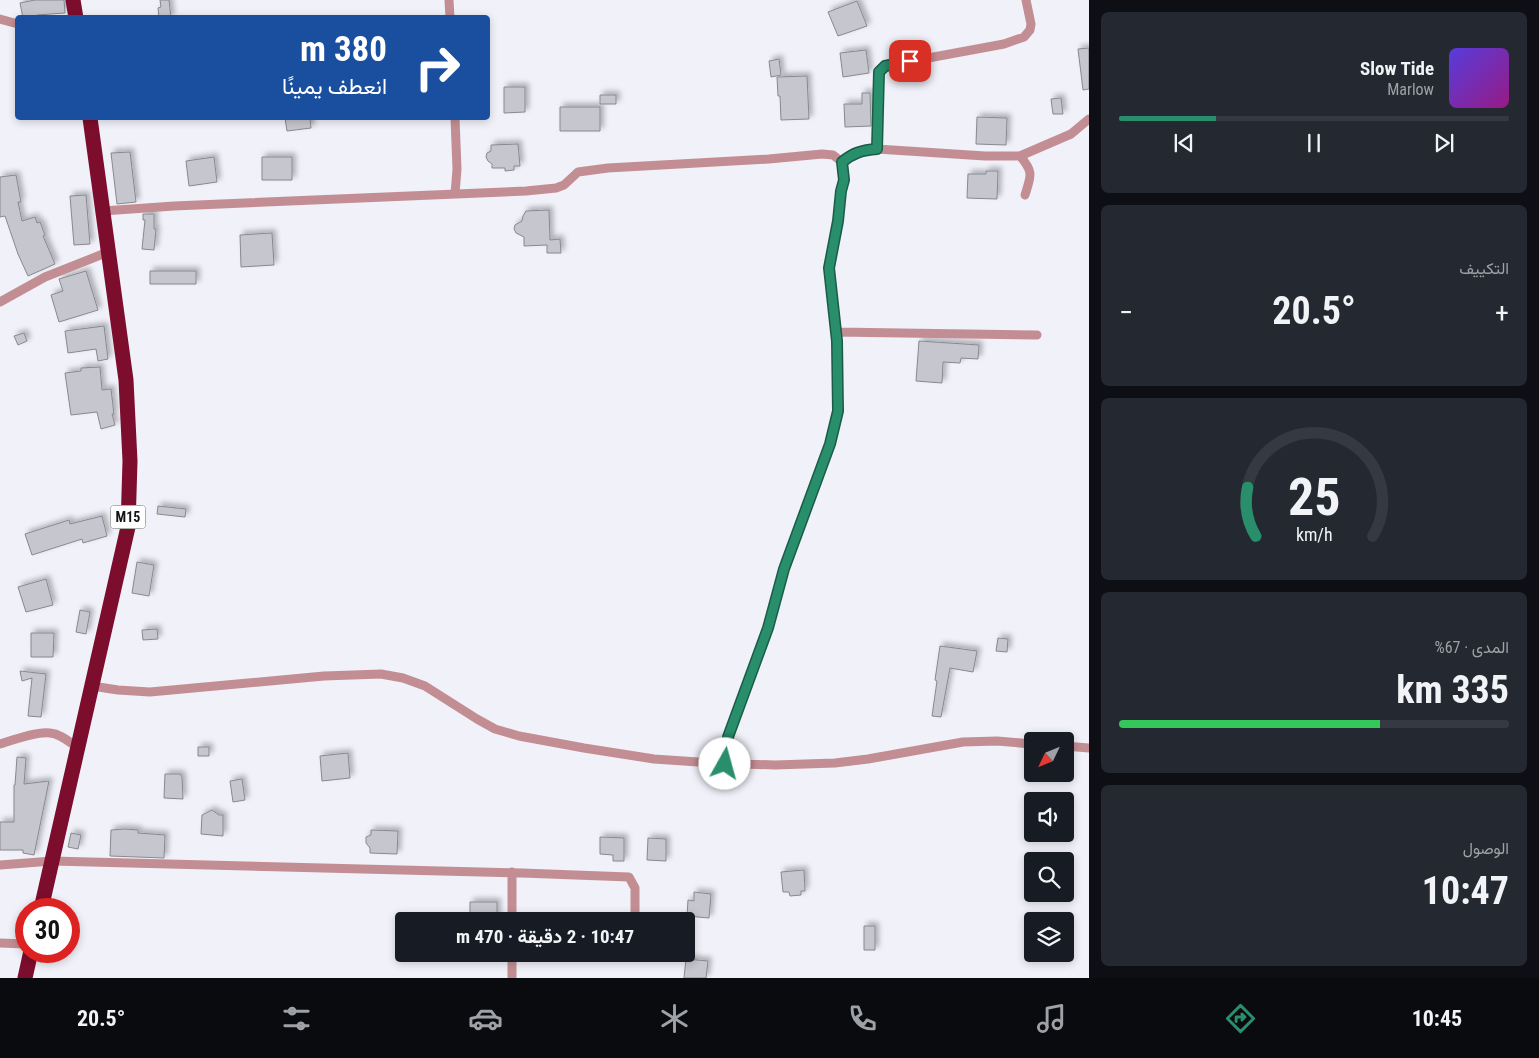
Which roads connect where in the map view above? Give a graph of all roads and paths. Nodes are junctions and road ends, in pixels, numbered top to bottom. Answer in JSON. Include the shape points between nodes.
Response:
{"nodes":[{"id":1,"x":73,"y":0,"type":"edge"},
{"id":2,"x":449,"y":0,"type":"edge"},
{"id":3,"x":1026,"y":0,"type":"edge"},
{"id":4,"x":73,"y":15,"type":"edge"},
{"id":5,"x":450,"y":15,"type":"edge"},
{"id":6,"x":0,"y":19,"type":"edge"},
{"id":7,"x":15,"y":23,"type":"edge"},
{"id":8,"x":1089,"y":119,"type":"edge"},
{"id":9,"x":90,"y":120,"type":"edge"},
{"id":10,"x":455,"y":120,"type":"edge"},
{"id":11,"x":877,"y":149,"type":"junction"},
{"id":12,"x":1020,"y":156,"type":"junction"},
{"id":13,"x":842,"y":162,"type":"junction"},
{"id":14,"x":455,"y":194,"type":"junction"},
{"id":15,"x":1025,"y":194,"type":"dead end"},
{"id":16,"x":103,"y":211,"type":"junction"},
{"id":17,"x":108,"y":252,"type":"junction"},
{"id":18,"x":0,"y":302,"type":"edge"},
{"id":19,"x":836,"y":332,"type":"junction"},
{"id":20,"x":1037,"y":335,"type":"dead end"},
{"id":21,"x":92,"y":686,"type":"junction"},
{"id":22,"x":1024,"y":743,"type":"edge"},
{"id":23,"x":0,"y":744,"type":"edge"},
{"id":24,"x":1074,"y":747,"type":"edge"},
{"id":25,"x":78,"y":748,"type":"junction"},
{"id":26,"x":1089,"y":748,"type":"edge"},
{"id":27,"x":725,"y":764,"type":"junction"},
{"id":28,"x":52,"y":861,"type":"junction"},
{"id":29,"x":0,"y":865,"type":"edge"},
{"id":30,"x":512,"y":872,"type":"junction"},
{"id":31,"x":44,"y":898,"type":"edge"},
{"id":32,"x":512,"y":912,"type":"edge"},
{"id":33,"x":634,"y":912,"type":"edge"},
{"id":34,"x":0,"y":943,"type":"edge"},
{"id":35,"x":15,"y":944,"type":"edge"},
{"id":36,"x":512,"y":962,"type":"edge"},
{"id":37,"x":28,"y":963,"type":"edge"},
{"id":38,"x":25,"y":978,"type":"edge"},
{"id":39,"x":512,"y":978,"type":"edge"}],
"edges":[{"from":1,"to":4,"type":"highway"},
{"from":2,"to":5,"type":"street"},
{"from":3,"to":11,"type":"street","via":[[1031,24],[1024,37],[880,69]]},
{"from":6,"to":7,"type":"street"},
{"from":8,"to":12,"type":"street","via":[[1071,134]]},
{"from":9,"to":16,"type":"highway","number":"M15"},
{"from":10,"to":14,"type":"street"},
{"from":11,"to":12,"type":"street"},
{"from":11,"to":13,"type":"street","via":[[854,153]]},
{"from":12,"to":15,"type":"street","via":[[1028,166],[1030,177]]},
{"from":13,"to":14,"type":"street","via":[[833,155],[822,154],[608,168],[578,172],[556,188]]},
{"from":13,"to":19,"type":"street","via":[[844,180],[829,268]]},
{"from":14,"to":16,"type":"street"},
{"from":16,"to":17,"type":"highway","number":"M15"},
{"from":17,"to":18,"type":"street","via":[[45,277]]},
{"from":17,"to":21,"type":"highway","number":"M15","via":[[126,380],[130,461],[128,527]]},
{"from":19,"to":20,"type":"street"},
{"from":19,"to":27,"type":"street","via":[[836,425],[728,737]]},
{"from":21,"to":25,"type":"highway","number":"M15"},
{"from":21,"to":27,"type":"street","via":[[150,692],[381,674],[425,686],[495,729],[519,736],[654,759]]},
{"from":22,"to":27,"type":"street","via":[[963,742],[835,763]]},
{"from":23,"to":25,"type":"street","via":[[49,732]]},
{"from":24,"to":26,"type":"street"},
{"from":25,"to":28,"type":"highway","number":"M15"},
{"from":28,"to":29,"type":"street"},
{"from":28,"to":30,"type":"street"},
{"from":28,"to":31,"type":"highway","number":"M15"},
{"from":30,"to":32,"type":"street"},
{"from":30,"to":33,"type":"street","via":[[629,877],[635,888]]},
{"from":34,"to":35,"type":"street"},
{"from":36,"to":39,"type":"street"},
{"from":37,"to":38,"type":"highway"}]}
